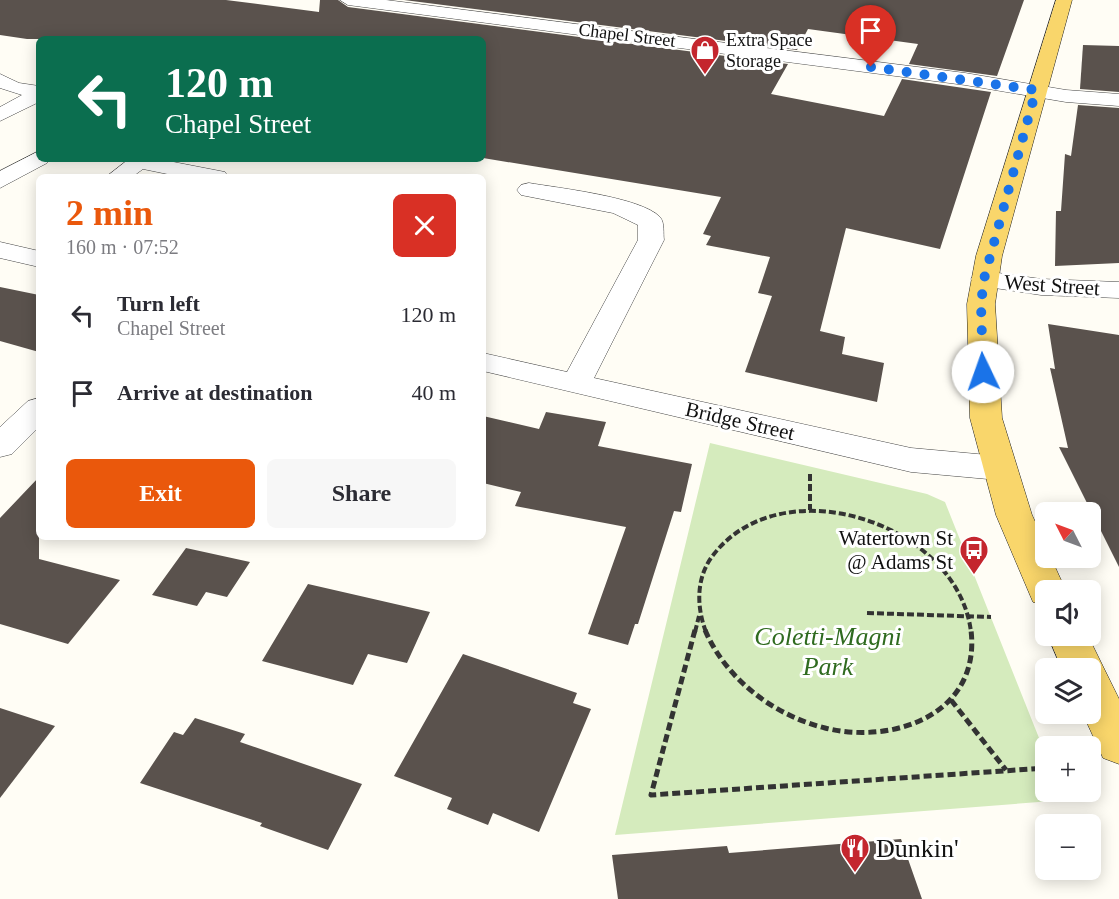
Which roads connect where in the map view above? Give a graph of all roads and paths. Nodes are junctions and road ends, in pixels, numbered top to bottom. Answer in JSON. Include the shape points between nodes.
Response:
{"nodes":[{"id":1,"x":348,"y":0,"type":"edge"},
{"id":2,"x":1064,"y":0,"type":"edge"},
{"id":3,"x":0,"y":80,"type":"edge"},
{"id":4,"x":1036,"y":90,"type":"junction"},
{"id":5,"x":36,"y":92,"type":"edge"},
{"id":6,"x":36,"y":95,"type":"edge"},
{"id":7,"x":1119,"y":100,"type":"edge"},
{"id":8,"x":0,"y":115,"type":"edge"},
{"id":9,"x":36,"y":160,"type":"edge"},
{"id":10,"x":139,"y":162,"type":"edge"},
{"id":11,"x":139,"y":162,"type":"edge"},
{"id":12,"x":121,"y":174,"type":"edge"},
{"id":13,"x":201,"y":174,"type":"edge"},
{"id":14,"x":0,"y":181,"type":"edge"},
{"id":15,"x":529,"y":190,"type":"dead end"},
{"id":16,"x":0,"y":250,"type":"edge"},
{"id":17,"x":36,"y":259,"type":"edge"},
{"id":18,"x":984,"y":279,"type":"junction"},
{"id":19,"x":1119,"y":290,"type":"edge"},
{"id":20,"x":486,"y":363,"type":"edge"},
{"id":21,"x":576,"y":384,"type":"junction"},
{"id":22,"x":36,"y":411,"type":"edge"},
{"id":23,"x":0,"y":446,"type":"edge"},
{"id":24,"x":999,"y":468,"type":"junction"},
{"id":25,"x":811,"y":470,"type":"dead end"},
{"id":26,"x":810,"y":510,"type":"junction"},
{"id":27,"x":1042,"y":580,"type":"edge"},
{"id":28,"x":867,"y":613,"type":"dead end"},
{"id":29,"x":700,"y":615,"type":"junction"},
{"id":30,"x":991,"y":617,"type":"dead end"},
{"id":31,"x":971,"y":618,"type":"junction"},
{"id":32,"x":951,"y":700,"type":"junction"},
{"id":33,"x":1101,"y":707,"type":"edge"},
{"id":34,"x":1119,"y":744,"type":"edge"},
{"id":35,"x":1035,"y":769,"type":"edge"},
{"id":36,"x":1006,"y":771,"type":"junction"}],
"edges":[{"from":1,"to":4,"type":"street","name":"Chapel Street"},
{"from":2,"to":4,"type":"main road"},
{"from":3,"to":5,"type":"street","via":[[14,88]]},
{"from":4,"to":7,"type":"street","name":"Chapel Street"},
{"from":4,"to":18,"type":"main road"},
{"from":6,"to":8,"type":"street"},
{"from":9,"to":14,"type":"street"},
{"from":10,"to":12,"type":"street"},
{"from":11,"to":13,"type":"street"},
{"from":15,"to":21,"type":"street","via":[[621,207],[650,221],[651,240]]},
{"from":16,"to":17,"type":"street"},
{"from":18,"to":19,"type":"street","name":"West Street","via":[[1041,287]]},
{"from":18,"to":24,"type":"main road","via":[[981,304],[986,418]]},
{"from":20,"to":21,"type":"street","name":"Bridge Street"},
{"from":21,"to":24,"type":"street","name":"Bridge Street","via":[[911,460]]},
{"from":22,"to":23,"type":"street"},
{"from":24,"to":27,"type":"main road"},
{"from":25,"to":26,"type":"path"},
{"from":26,"to":29,"type":"path","via":[[771,514],[738,527],[714,550],[700,580]]},
{"from":26,"to":31,"type":"path","via":[[850,515],[889,529],[925,552],[954,583]]},
{"from":28,"to":31,"type":"path"},
{"from":29,"to":32,"type":"path","via":[[714,652],[737,679],[787,715],[838,731],[888,731],[931,717]]},
{"from":29,"to":36,"type":"path","via":[[651,795]]},
{"from":30,"to":31,"type":"path"},
{"from":31,"to":32,"type":"path","via":[[974,655],[961,690]]},
{"from":32,"to":36,"type":"path"},
{"from":33,"to":34,"type":"main road"},
{"from":35,"to":36,"type":"path"}]}
